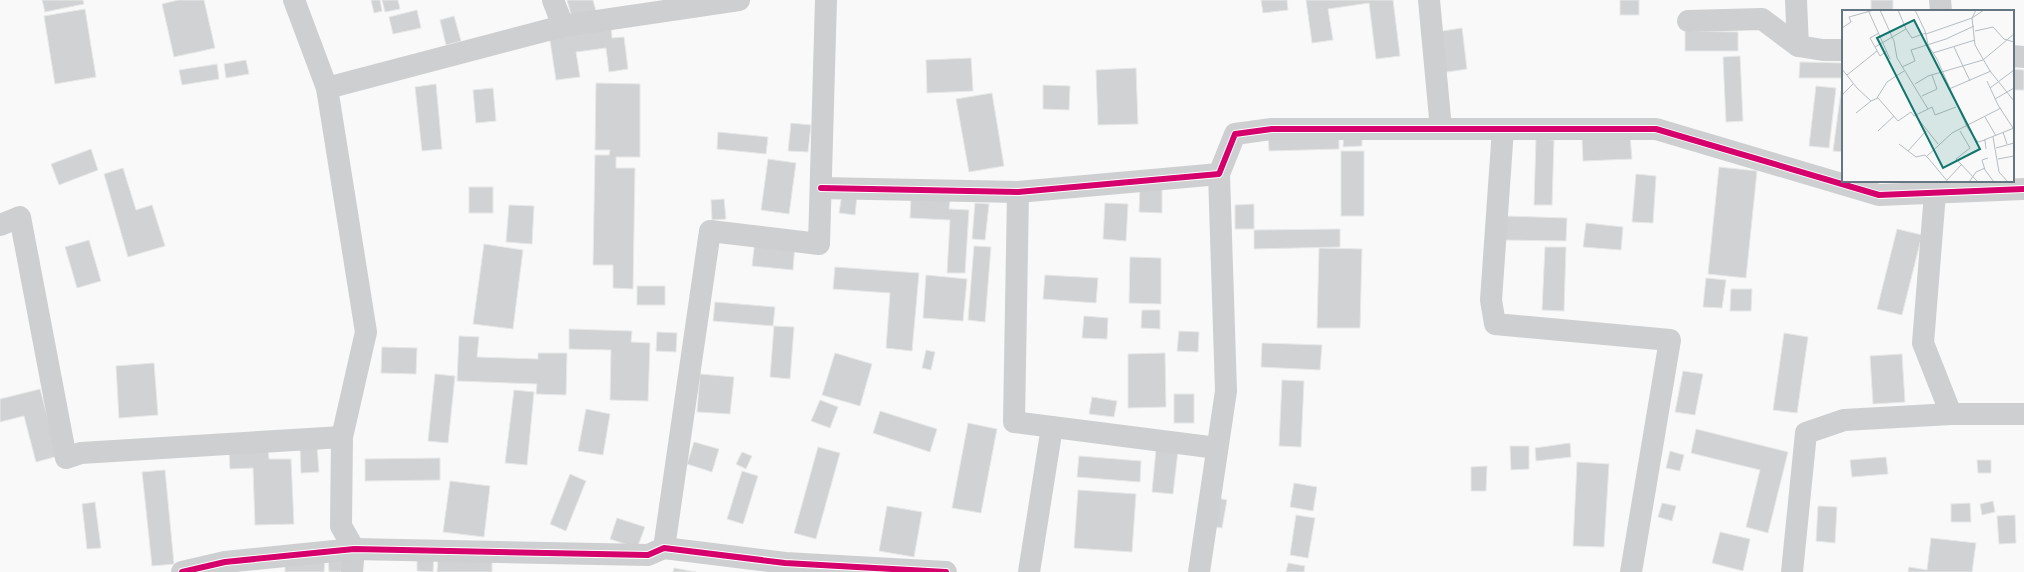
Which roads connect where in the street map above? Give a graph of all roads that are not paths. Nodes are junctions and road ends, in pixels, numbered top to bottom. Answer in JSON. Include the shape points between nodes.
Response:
{"nodes":[{"id":1,"x":294,"y":0,"type":"edge"},
{"id":2,"x":553,"y":0,"type":"edge"},
{"id":3,"x":739,"y":0,"type":"edge"},
{"id":4,"x":826,"y":0,"type":"edge"},
{"id":5,"x":1429,"y":0,"type":"edge"},
{"id":6,"x":1796,"y":0,"type":"edge"},
{"id":7,"x":1940,"y":0,"type":"edge"},
{"id":8,"x":1941,"y":10,"type":"edge"},
{"id":9,"x":1688,"y":21,"type":"dead end"},
{"id":10,"x":563,"y":26,"type":"junction"},
{"id":11,"x":1798,"y":46,"type":"junction"},
{"id":12,"x":1842,"y":50,"type":"edge"},
{"id":13,"x":2014,"y":56,"type":"edge"},
{"id":14,"x":2024,"y":57,"type":"edge"},
{"id":15,"x":327,"y":88,"type":"junction"},
{"id":16,"x":1441,"y":129,"type":"junction"},
{"id":17,"x":1503,"y":129,"type":"junction"},
{"id":18,"x":1219,"y":174,"type":"junction"},
{"id":19,"x":1936,"y":187,"type":"edge"},
{"id":20,"x":821,"y":188,"type":"junction"},
{"id":21,"x":2024,"y":189,"type":"edge"},
{"id":22,"x":1018,"y":192,"type":"junction"},
{"id":23,"x":0,"y":225,"type":"edge"},
{"id":24,"x":1950,"y":414,"type":"junction"},
{"id":25,"x":2024,"y":414,"type":"edge"},
{"id":26,"x":1052,"y":427,"type":"junction"},
{"id":27,"x":342,"y":437,"type":"junction"},
{"id":28,"x":1217,"y":448,"type":"junction"},
{"id":29,"x":664,"y":548,"type":"junction"},
{"id":30,"x":354,"y":549,"type":"junction"},
{"id":31,"x":182,"y":572,"type":"edge"},
{"id":32,"x":352,"y":572,"type":"edge"},
{"id":33,"x":939,"y":572,"type":"edge"},
{"id":34,"x":1029,"y":572,"type":"edge"},
{"id":35,"x":1199,"y":572,"type":"edge"},
{"id":36,"x":1631,"y":572,"type":"edge"},
{"id":37,"x":1792,"y":572,"type":"edge"}],
"edges":[{"from":1,"to":15,"type":"street"},
{"from":2,"to":10,"type":"street"},
{"from":3,"to":10,"type":"street"},
{"from":4,"to":20,"type":"street"},
{"from":5,"to":16,"type":"street"},
{"from":6,"to":11,"type":"street"},
{"from":7,"to":8,"type":"street"},
{"from":9,"to":11,"type":"street","via":[[1762,20]]},
{"from":10,"to":15,"type":"street"},
{"from":11,"to":12,"type":"street"},
{"from":13,"to":14,"type":"street"},
{"from":15,"to":27,"type":"street","via":[[366,332]]},
{"from":16,"to":17,"type":"street"},
{"from":16,"to":18,"type":"street","via":[[1272,129],[1235,134]]},
{"from":17,"to":19,"type":"street","via":[[1656,128],[1879,195]]},
{"from":17,"to":36,"type":"street","via":[[1490,300],[1495,324],[1670,340]]},
{"from":18,"to":22,"type":"street"},
{"from":18,"to":28,"type":"street","via":[[1226,392]]},
{"from":19,"to":21,"type":"street"},
{"from":19,"to":24,"type":"street","via":[[1923,343]]},
{"from":20,"to":22,"type":"street"},
{"from":20,"to":29,"type":"street","via":[[819,244],[710,231]]},
{"from":22,"to":26,"type":"street","via":[[1014,422]]},
{"from":23,"to":27,"type":"street","via":[[20,217],[66,458],[81,453]]},
{"from":24,"to":25,"type":"street"},
{"from":24,"to":37,"type":"street","via":[[1844,420],[1806,433]]},
{"from":26,"to":28,"type":"street"},
{"from":26,"to":34,"type":"street"},
{"from":27,"to":30,"type":"street","via":[[341,526]]},
{"from":28,"to":35,"type":"street"},
{"from":29,"to":30,"type":"street","via":[[648,555]]},
{"from":29,"to":33,"type":"street","via":[[785,563]]},
{"from":30,"to":31,"type":"street","via":[[225,562]]},
{"from":30,"to":32,"type":"street"}]}
